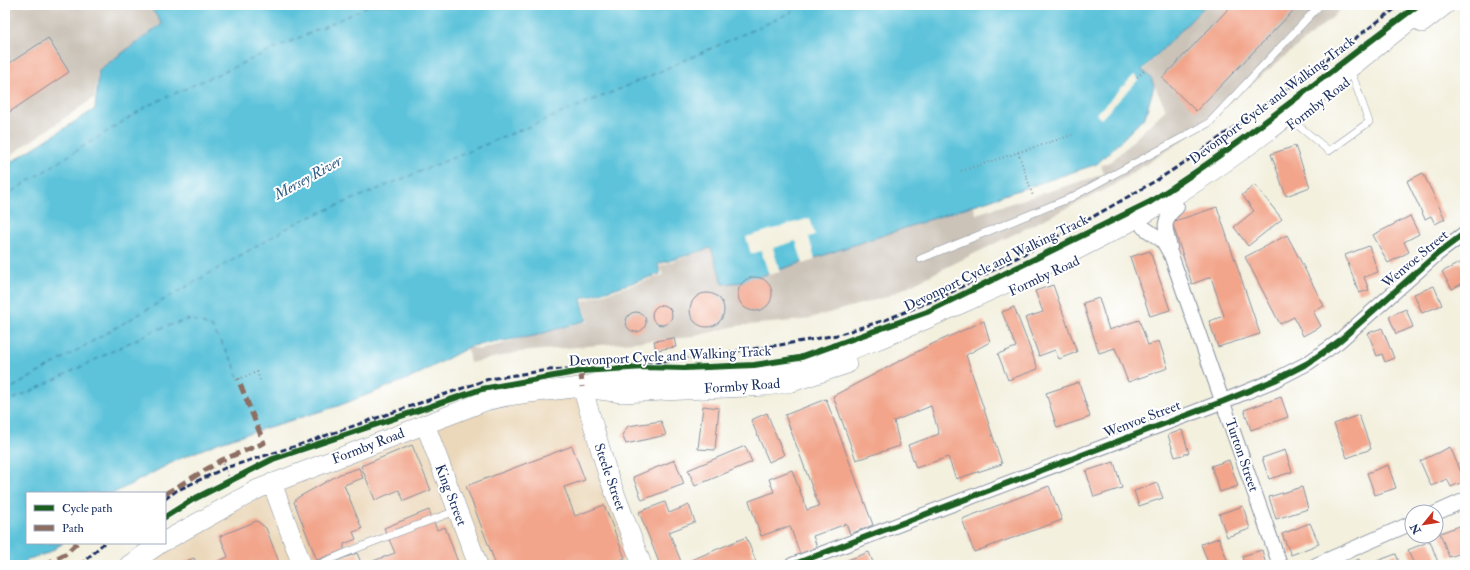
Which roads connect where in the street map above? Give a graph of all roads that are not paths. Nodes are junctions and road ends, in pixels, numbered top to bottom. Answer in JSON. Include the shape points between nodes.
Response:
{"nodes":[{"id":1,"x":1320,"y":5,"type":"edge"},
{"id":2,"x":1430,"y":5,"type":"edge"},
{"id":3,"x":1445,"y":5,"type":"edge"},
{"id":4,"x":1353,"y":77,"type":"junction"},
{"id":5,"x":1294,"y":122,"type":"junction"},
{"id":6,"x":1177,"y":207,"type":"junction"},
{"id":7,"x":1143,"y":227,"type":"junction"},
{"id":8,"x":1465,"y":233,"type":"edge"},
{"id":9,"x":1172,"y":255,"type":"junction"},
{"id":10,"x":920,"y":259,"type":"dead end"},
{"id":11,"x":582,"y":387,"type":"junction"},
{"id":12,"x":1224,"y":401,"type":"junction"},
{"id":13,"x":425,"y":424,"type":"junction"},
{"id":14,"x":272,"y":483,"type":"junction"},
{"id":15,"x":1465,"y":500,"type":"edge"},
{"id":16,"x":1444,"y":509,"type":"edge"},
{"id":17,"x":457,"y":510,"type":"junction"},
{"id":18,"x":1404,"y":526,"type":"edge"},
{"id":19,"x":166,"y":539,"type":"edge"},
{"id":20,"x":160,"y":544,"type":"edge"},
{"id":21,"x":129,"y":565,"type":"edge"},
{"id":22,"x":302,"y":565,"type":"edge"},
{"id":23,"x":317,"y":565,"type":"edge"},
{"id":24,"x":478,"y":565,"type":"edge"},
{"id":25,"x":642,"y":565,"type":"edge"},
{"id":26,"x":792,"y":565,"type":"edge"},
{"id":27,"x":1280,"y":565,"type":"edge"},
{"id":28,"x":1316,"y":565,"type":"edge"}],
"edges":[{"from":1,"to":10,"type":"lane","via":[[1209,123],[1070,198]]},
{"from":2,"to":11,"type":"main road","name":"Formby Road","via":[[1285,118],[1169,199],[1019,277],[936,315],[836,354],[781,370],[749,374],[616,378]]},
{"from":3,"to":4,"type":"main road","name":"Formby Road"},
{"from":4,"to":5,"type":"main road","name":"Formby Road"},
{"from":4,"to":5,"type":"lane","via":[[1369,122],[1329,151]]},
{"from":5,"to":6,"type":"main road","name":"Formby Road","via":[[1224,177]]},
{"from":6,"to":7,"type":"main road","name":"Formby Road"},
{"from":6,"to":9,"type":"street","name":"Turton Street","via":[[1169,214],[1165,225]]},
{"from":7,"to":9,"type":"street","name":"Turton Street","via":[[1163,241]]},
{"from":7,"to":11,"type":"main road","name":"Formby Road","via":[[961,316],[871,355],[804,378],[767,386],[622,393]]},
{"from":8,"to":12,"type":"street","name":"Wenvoe Street","via":[[1437,254],[1338,342],[1308,363]]},
{"from":9,"to":12,"type":"street","name":"Turton Street"},
{"from":11,"to":13,"type":"main road","name":"Formby Road","via":[[508,395],[479,403]]},
{"from":11,"to":25,"type":"main road","name":"Steele Street","via":[[608,475]]},
{"from":12,"to":26,"type":"street","name":"Wenvoe Street"},
{"from":12,"to":27,"type":"street","name":"Turton Street"},
{"from":13,"to":14,"type":"main road","name":"Formby Road"},
{"from":13,"to":17,"type":"main road","name":"King Street"},
{"from":14,"to":19,"type":"main road","name":"Formby Road"},
{"from":14,"to":22,"type":"main road"},
{"from":15,"to":16,"type":"street"},
{"from":17,"to":23,"type":"lane","via":[[388,537],[373,540]]},
{"from":17,"to":24,"type":"main road","name":"King Street"},
{"from":18,"to":28,"type":"street"},
{"from":20,"to":21,"type":"main road"}]}
